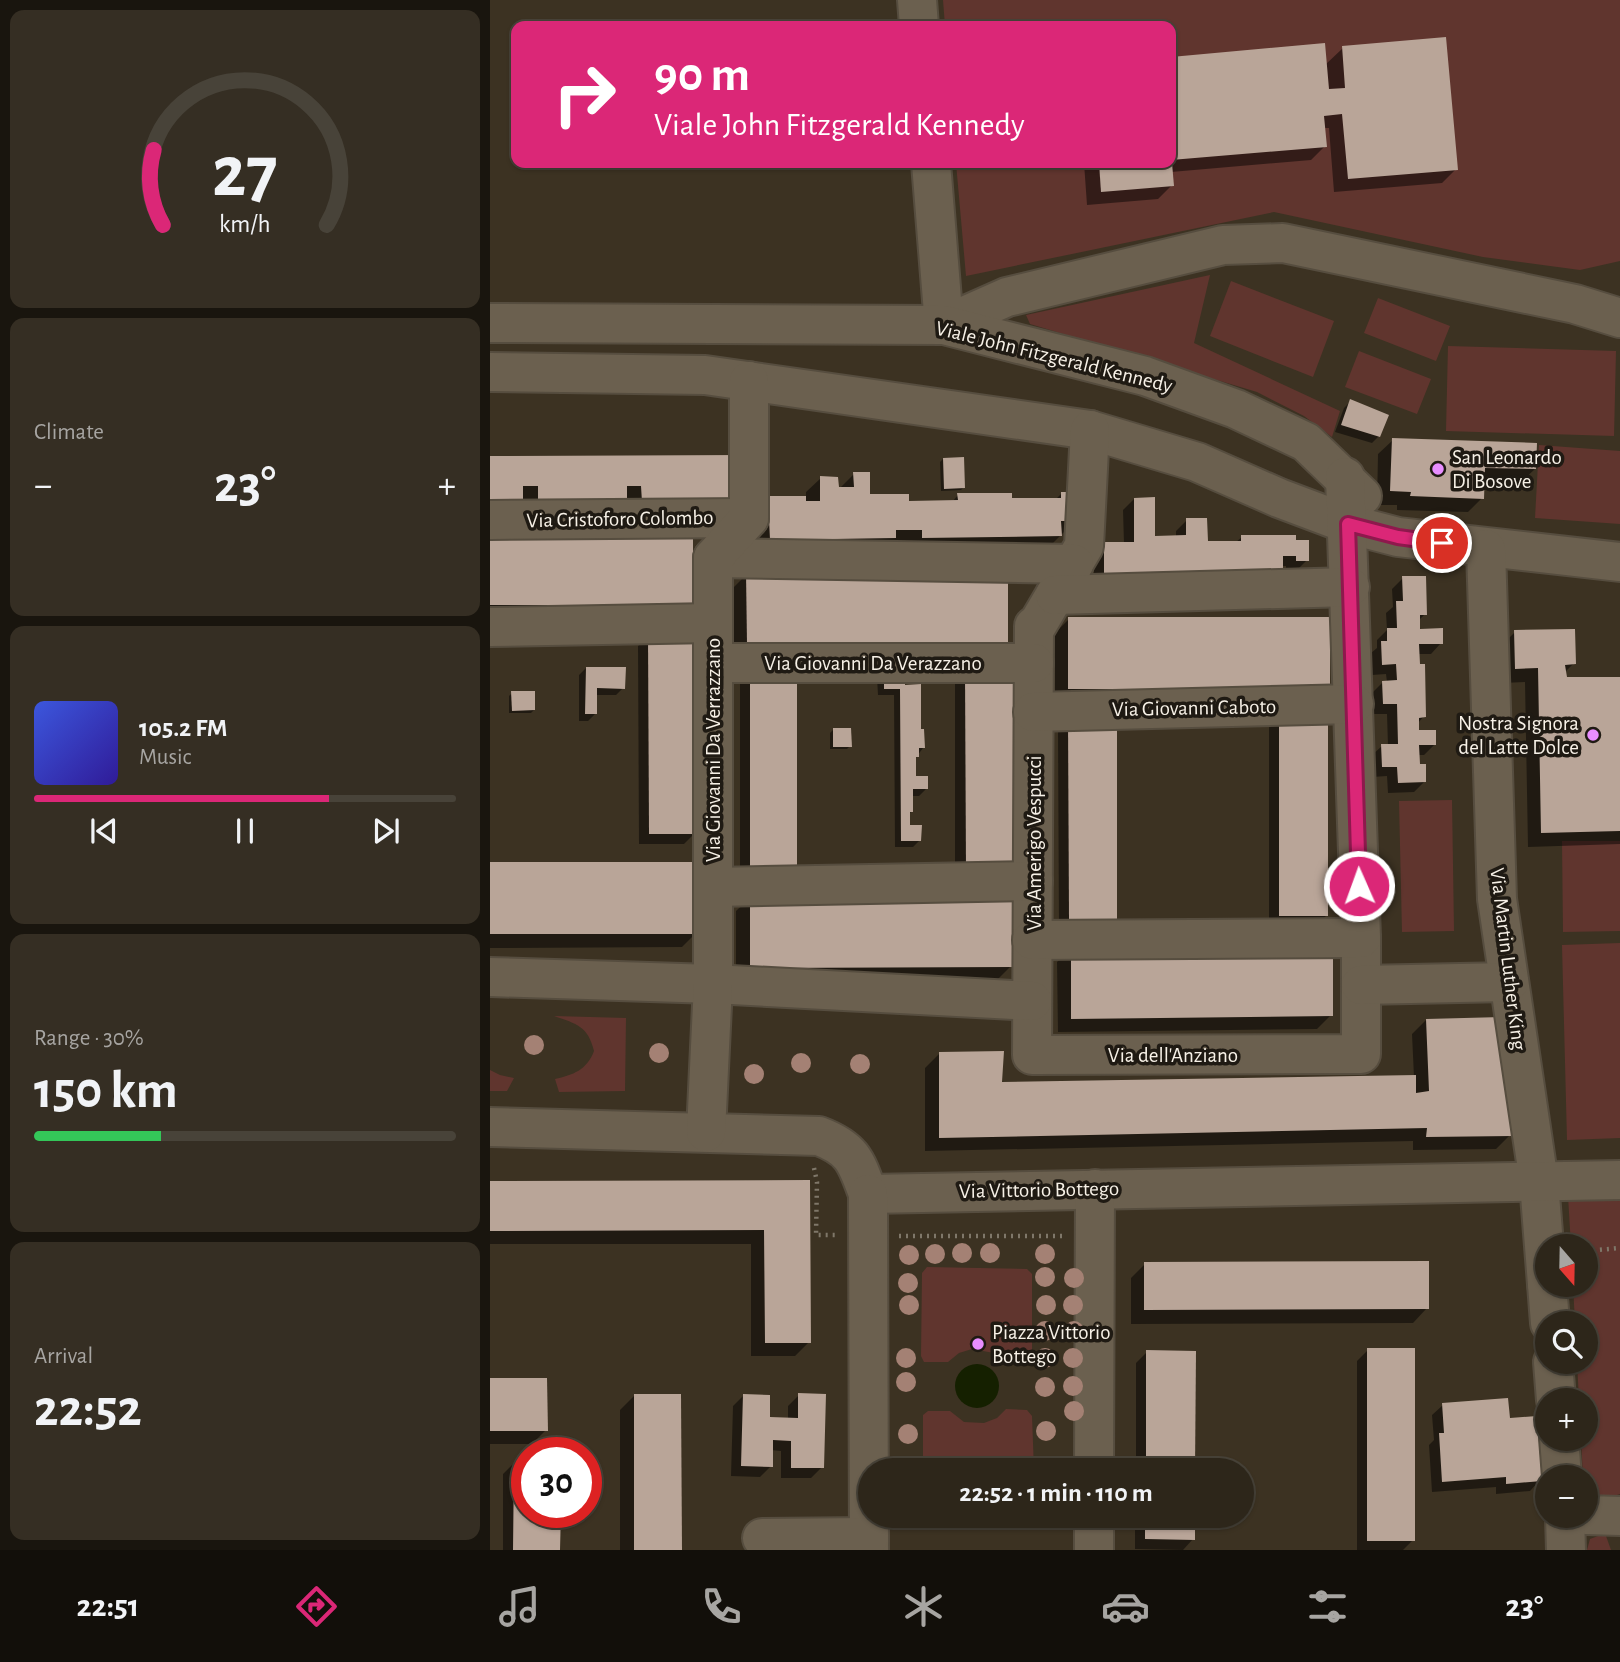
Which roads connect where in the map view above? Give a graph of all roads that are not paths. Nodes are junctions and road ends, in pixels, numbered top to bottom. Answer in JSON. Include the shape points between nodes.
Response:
{"nodes":[{"id":1,"x":917,"y":0,"type":"edge"},
{"id":2,"x":919,"y":21,"type":"edge"},
{"id":3,"x":931,"y":168,"type":"edge"},
{"id":4,"x":1620,"y":291,"type":"edge"},
{"id":5,"x":1575,"y":304,"type":"junction"},
{"id":6,"x":1620,"y":318,"type":"edge"},
{"id":7,"x":490,"y":323,"type":"edge"},
{"id":8,"x":944,"y":326,"type":"junction"},
{"id":9,"x":490,"y":372,"type":"edge"},
{"id":10,"x":749,"y":382,"type":"junction"},
{"id":11,"x":1090,"y":430,"type":"junction"},
{"id":12,"x":1306,"y":442,"type":"junction"},
{"id":13,"x":1345,"y":477,"type":"junction"},
{"id":14,"x":1279,"y":498,"type":"junction"},
{"id":15,"x":749,"y":518,"type":"junction"},
{"id":16,"x":490,"y":520,"type":"edge"},
{"id":17,"x":1348,"y":524,"type":"junction"},
{"id":18,"x":1398,"y":537,"type":"junction"},
{"id":19,"x":1486,"y":549,"type":"junction"},
{"id":20,"x":713,"y":558,"type":"junction"},
{"id":21,"x":1620,"y":562,"type":"edge"},
{"id":22,"x":1064,"y":580,"type":"junction"},
{"id":23,"x":1350,"y":587,"type":"junction"},
{"id":24,"x":713,"y":623,"type":"junction"},
{"id":25,"x":490,"y":626,"type":"edge"},
{"id":26,"x":713,"y":663,"type":"junction"},
{"id":27,"x":1034,"y":663,"type":"junction"},
{"id":28,"x":1354,"y":704,"type":"junction"},
{"id":29,"x":1034,"y":712,"type":"junction"},
{"id":30,"x":1032,"y":881,"type":"junction"},
{"id":31,"x":713,"y":887,"type":"junction"},
{"id":32,"x":1361,"y":938,"type":"junction"},
{"id":33,"x":1032,"y":940,"type":"junction"},
{"id":34,"x":490,"y":977,"type":"edge"},
{"id":35,"x":1509,"y":982,"type":"junction"},
{"id":36,"x":713,"y":984,"type":"junction"},
{"id":37,"x":1361,"y":985,"type":"junction"},
{"id":38,"x":1032,"y":1001,"type":"junction"},
{"id":39,"x":490,"y":1127,"type":"edge"},
{"id":40,"x":706,"y":1132,"type":"junction"},
{"id":41,"x":1620,"y":1180,"type":"edge"},
{"id":42,"x":1539,"y":1182,"type":"junction"},
{"id":43,"x":1095,"y":1189,"type":"junction"},
{"id":44,"x":868,"y":1194,"type":"junction"},
{"id":45,"x":1543,"y":1234,"type":"edge"},
{"id":46,"x":1094,"y":1458,"type":"edge"},
{"id":47,"x":1598,"y":1515,"type":"edge"},
{"id":48,"x":1620,"y":1516,"type":"edge"},
{"id":49,"x":1094,"y":1528,"type":"edge"},
{"id":50,"x":1565,"y":1528,"type":"edge"},
{"id":51,"x":762,"y":1538,"type":"dead end"},
{"id":52,"x":869,"y":1543,"type":"edge"},
{"id":53,"x":1094,"y":1550,"type":"edge"},
{"id":54,"x":1566,"y":1550,"type":"edge"}],
"edges":[{"from":1,"to":2,"type":"street"},
{"from":3,"to":8,"type":"street"},
{"from":4,"to":5,"type":"street"},
{"from":5,"to":6,"type":"street"},
{"from":5,"to":8,"type":"street","via":[[1283,243],[1223,245],[1007,297]]},
{"from":7,"to":8,"type":"street","name":"Viale John Fitzgerald Kennedy"},
{"from":8,"to":12,"type":"street","name":"Viale John Fitzgerald Kennedy","via":[[1145,376],[1236,409]]},
{"from":9,"to":10,"type":"street","via":[[705,375]]},
{"from":10,"to":11,"type":"street"},
{"from":10,"to":15,"type":"street"},
{"from":11,"to":14,"type":"street","via":[[1197,462]]},
{"from":11,"to":22,"type":"street","name":"Via Amerigo Vespucci","via":[[1084,547]]},
{"from":12,"to":13,"type":"street","name":"Viale John Fitzgerald Kennedy"},
{"from":12,"to":14,"type":"street","via":[[1316,466],[1315,479],[1297,496]]},
{"from":13,"to":17,"type":"street"},
{"from":13,"to":18,"type":"street","name":"Viale John Fitzgerald Kennedy"},
{"from":14,"to":17,"type":"street"},
{"from":15,"to":16,"type":"street","name":"Via Cristoforo Colombo"},
{"from":15,"to":20,"type":"street"},
{"from":17,"to":18,"type":"street"},
{"from":17,"to":23,"type":"street"},
{"from":18,"to":19,"type":"street"},
{"from":19,"to":21,"type":"street"},
{"from":19,"to":35,"type":"street","name":"Via Martin Luther King","via":[[1497,899]]},
{"from":20,"to":22,"type":"street"},
{"from":20,"to":24,"type":"street","name":"Via Giovanni Da Verrazzano"},
{"from":22,"to":23,"type":"street"},
{"from":22,"to":27,"type":"street","name":"Via Amerigo Vespucci","via":[[1034,626]]},
{"from":23,"to":28,"type":"street"},
{"from":24,"to":25,"type":"street"},
{"from":24,"to":26,"type":"street","name":"Via Giovanni Da Verrazzano"},
{"from":26,"to":27,"type":"street","name":"Via Giovanni Da Verazzano"},
{"from":26,"to":31,"type":"street","name":"Via Giovanni Da Verrazzano"},
{"from":27,"to":29,"type":"street","name":"Via Amerigo Vespucci"},
{"from":28,"to":29,"type":"street","name":"Via Giovanni Caboto"},
{"from":28,"to":32,"type":"street"},
{"from":29,"to":30,"type":"street","name":"Via Amerigo Vespucci"},
{"from":30,"to":31,"type":"street"},
{"from":30,"to":33,"type":"street","name":"Via Amerigo Vespucci"},
{"from":31,"to":36,"type":"street","name":"Via Giovanni Da Verrazzano"},
{"from":32,"to":33,"type":"street","name":"Via Amerigo Vespucci"},
{"from":32,"to":37,"type":"street"},
{"from":33,"to":38,"type":"street","name":"Via dell'Anziano"},
{"from":34,"to":36,"type":"street"},
{"from":35,"to":37,"type":"street"},
{"from":35,"to":42,"type":"street","name":"Via Martin Luther King"},
{"from":36,"to":38,"type":"street"},
{"from":36,"to":40,"type":"street","name":"Via Giovanni Da Verrazzano"},
{"from":37,"to":38,"type":"street","name":"Via dell'Anziano","via":[[1361,1054],[1032,1055]]},
{"from":39,"to":40,"type":"street"},
{"from":40,"to":44,"type":"street","via":[[819,1136],[850,1153]]},
{"from":41,"to":42,"type":"street","name":"Via Vittorio Bottego"},
{"from":42,"to":43,"type":"street","name":"Via Vittorio Bottego"},
{"from":42,"to":45,"type":"street","name":"Via Martin Luther King"},
{"from":43,"to":44,"type":"street","name":"Via Vittorio Bottego"},
{"from":43,"to":46,"type":"street"},
{"from":44,"to":52,"type":"street"},
{"from":47,"to":48,"type":"street"},
{"from":49,"to":53,"type":"street"},
{"from":50,"to":54,"type":"street"},
{"from":51,"to":52,"type":"street"}]}
